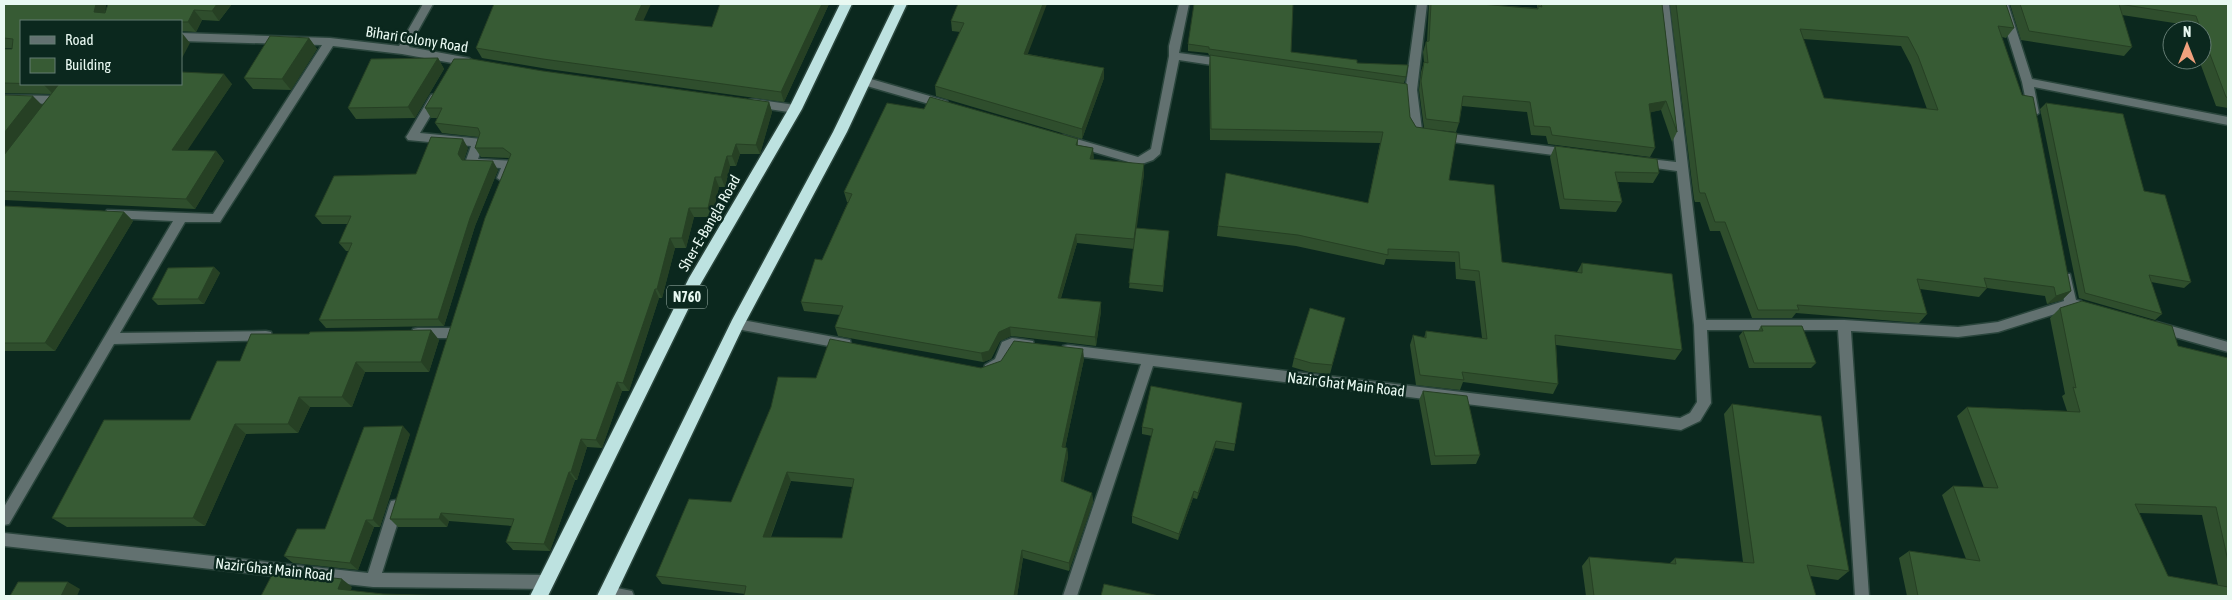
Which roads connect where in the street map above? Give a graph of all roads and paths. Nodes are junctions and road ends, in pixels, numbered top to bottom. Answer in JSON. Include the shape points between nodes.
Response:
{"nodes":[{"id":1,"x":428,"y":4,"type":"edge"},
{"id":2,"x":846,"y":4,"type":"edge"},
{"id":3,"x":900,"y":4,"type":"edge"},
{"id":4,"x":1184,"y":4,"type":"edge"},
{"id":5,"x":1422,"y":4,"type":"edge"},
{"id":6,"x":1664,"y":4,"type":"edge"},
{"id":7,"x":2003,"y":4,"type":"edge"},
{"id":8,"x":182,"y":36,"type":"edge"},
{"id":9,"x":330,"y":42,"type":"junction"},
{"id":10,"x":402,"y":50,"type":"junction"},
{"id":11,"x":1174,"y":56,"type":"junction"},
{"id":12,"x":476,"y":63,"type":"edge"},
{"id":13,"x":1233,"y":65,"type":"edge"},
{"id":14,"x":864,"y":81,"type":"junction"},
{"id":15,"x":2027,"y":82,"type":"junction"},
{"id":16,"x":1382,"y":85,"type":"edge"},
{"id":17,"x":443,"y":86,"type":"edge"},
{"id":18,"x":65,"y":89,"type":"edge"},
{"id":19,"x":1411,"y":90,"type":"junction"},
{"id":20,"x":4,"y":99,"type":"edge"},
{"id":21,"x":57,"y":100,"type":"junction"},
{"id":22,"x":746,"y":102,"type":"edge"},
{"id":23,"x":950,"y":106,"type":"edge"},
{"id":24,"x":796,"y":109,"type":"junction"},
{"id":25,"x":47,"y":114,"type":"edge"},
{"id":26,"x":2034,"y":120,"type":"edge"},
{"id":27,"x":2228,"y":121,"type":"edge"},
{"id":28,"x":1054,"y":137,"type":"edge"},
{"id":29,"x":1583,"y":155,"type":"edge"},
{"id":30,"x":1633,"y":161,"type":"edge"},
{"id":31,"x":1682,"y":167,"type":"junction"},
{"id":32,"x":498,"y":191,"type":"edge"},
{"id":33,"x":103,"y":213,"type":"edge"},
{"id":34,"x":182,"y":217,"type":"junction"},
{"id":35,"x":2063,"y":265,"type":"edge"},
{"id":36,"x":2071,"y":304,"type":"junction"},
{"id":37,"x":2089,"y":309,"type":"edge"},
{"id":38,"x":737,"y":324,"type":"junction"},
{"id":39,"x":2145,"y":324,"type":"edge"},
{"id":40,"x":1700,"y":325,"type":"junction"},
{"id":41,"x":1844,"y":325,"type":"junction"},
{"id":42,"x":450,"y":333,"type":"edge"},
{"id":43,"x":400,"y":334,"type":"edge"},
{"id":44,"x":280,"y":336,"type":"edge"},
{"id":45,"x":111,"y":339,"type":"junction"},
{"id":46,"x":860,"y":347,"type":"edge"},
{"id":47,"x":2228,"y":347,"type":"edge"},
{"id":48,"x":1149,"y":360,"type":"junction"},
{"id":49,"x":973,"y":368,"type":"edge"},
{"id":50,"x":400,"y":495,"type":"edge"},
{"id":51,"x":4,"y":519,"type":"edge"},
{"id":52,"x":4,"y":540,"type":"edge"},
{"id":53,"x":373,"y":580,"type":"junction"},
{"id":54,"x":546,"y":582,"type":"junction"},
{"id":55,"x":606,"y":595,"type":"edge"},
{"id":56,"x":539,"y":596,"type":"edge"},
{"id":57,"x":627,"y":596,"type":"edge"},
{"id":58,"x":1070,"y":596,"type":"edge"},
{"id":59,"x":1862,"y":596,"type":"edge"}],
"edges":[{"from":1,"to":10,"type":"street"},
{"from":2,"to":24,"type":"highway","name":"Sher-E-Bangla Road","number":"N760"},
{"from":3,"to":14,"type":"highway"},
{"from":4,"to":11,"type":"street"},
{"from":5,"to":19,"type":"street"},
{"from":6,"to":31,"type":"street","name":"Nazir Ghat Main Road"},
{"from":7,"to":15,"type":"street"},
{"from":8,"to":9,"type":"street","name":"Bihari Colony Road"},
{"from":9,"to":10,"type":"street","name":"Bihari Colony Road"},
{"from":9,"to":34,"type":"street","via":[[216,219]]},
{"from":10,"to":12,"type":"street","name":"Bihari Colony Road","via":[[455,65]]},
{"from":11,"to":13,"type":"street"},
{"from":11,"to":28,"type":"street","via":[[1156,151],[1150,157],[1139,162]]},
{"from":14,"to":23,"type":"street"},
{"from":14,"to":38,"type":"highway"},
{"from":15,"to":26,"type":"street"},
{"from":15,"to":27,"type":"street"},
{"from":16,"to":19,"type":"street"},
{"from":17,"to":32,"type":"street","via":[[412,137],[478,142],[471,163],[509,164]]},
{"from":18,"to":21,"type":"street"},
{"from":19,"to":29,"type":"street","via":[[1418,134]]},
{"from":20,"to":21,"type":"street"},
{"from":21,"to":25,"type":"street"},
{"from":22,"to":24,"type":"street"},
{"from":24,"to":54,"type":"highway","name":"Sher-E-Bangla Road","number":"N760","via":[[694,282]]},
{"from":30,"to":31,"type":"street"},
{"from":31,"to":40,"type":"street","name":"Nazir Ghat Main Road"},
{"from":33,"to":34,"type":"street"},
{"from":34,"to":45,"type":"street"},
{"from":35,"to":36,"type":"street"},
{"from":36,"to":37,"type":"street"},
{"from":36,"to":41,"type":"street","via":[[1998,327],[1958,332]]},
{"from":38,"to":46,"type":"street"},
{"from":38,"to":55,"type":"highway"},
{"from":39,"to":47,"type":"street"},
{"from":40,"to":41,"type":"street"},
{"from":40,"to":48,"type":"street","name":"Nazir Ghat Main Road","via":[[1704,402],[1695,417],[1681,424]]},
{"from":41,"to":59,"type":"street"},
{"from":42,"to":43,"type":"street"},
{"from":44,"to":45,"type":"street"},
{"from":45,"to":51,"type":"street"},
{"from":48,"to":49,"type":"street","name":"Nazir Ghat Main Road","via":[[1012,343],[995,368]]},
{"from":48,"to":58,"type":"street"},
{"from":50,"to":53,"type":"street"},
{"from":52,"to":53,"type":"street","name":"Nazir Ghat Main Road"},
{"from":53,"to":54,"type":"street","name":"Nazir Ghat Main Road"},
{"from":54,"to":56,"type":"highway","name":"Sher-E-Bangla Road","number":"N760"},
{"from":55,"to":57,"type":"street"}]}
